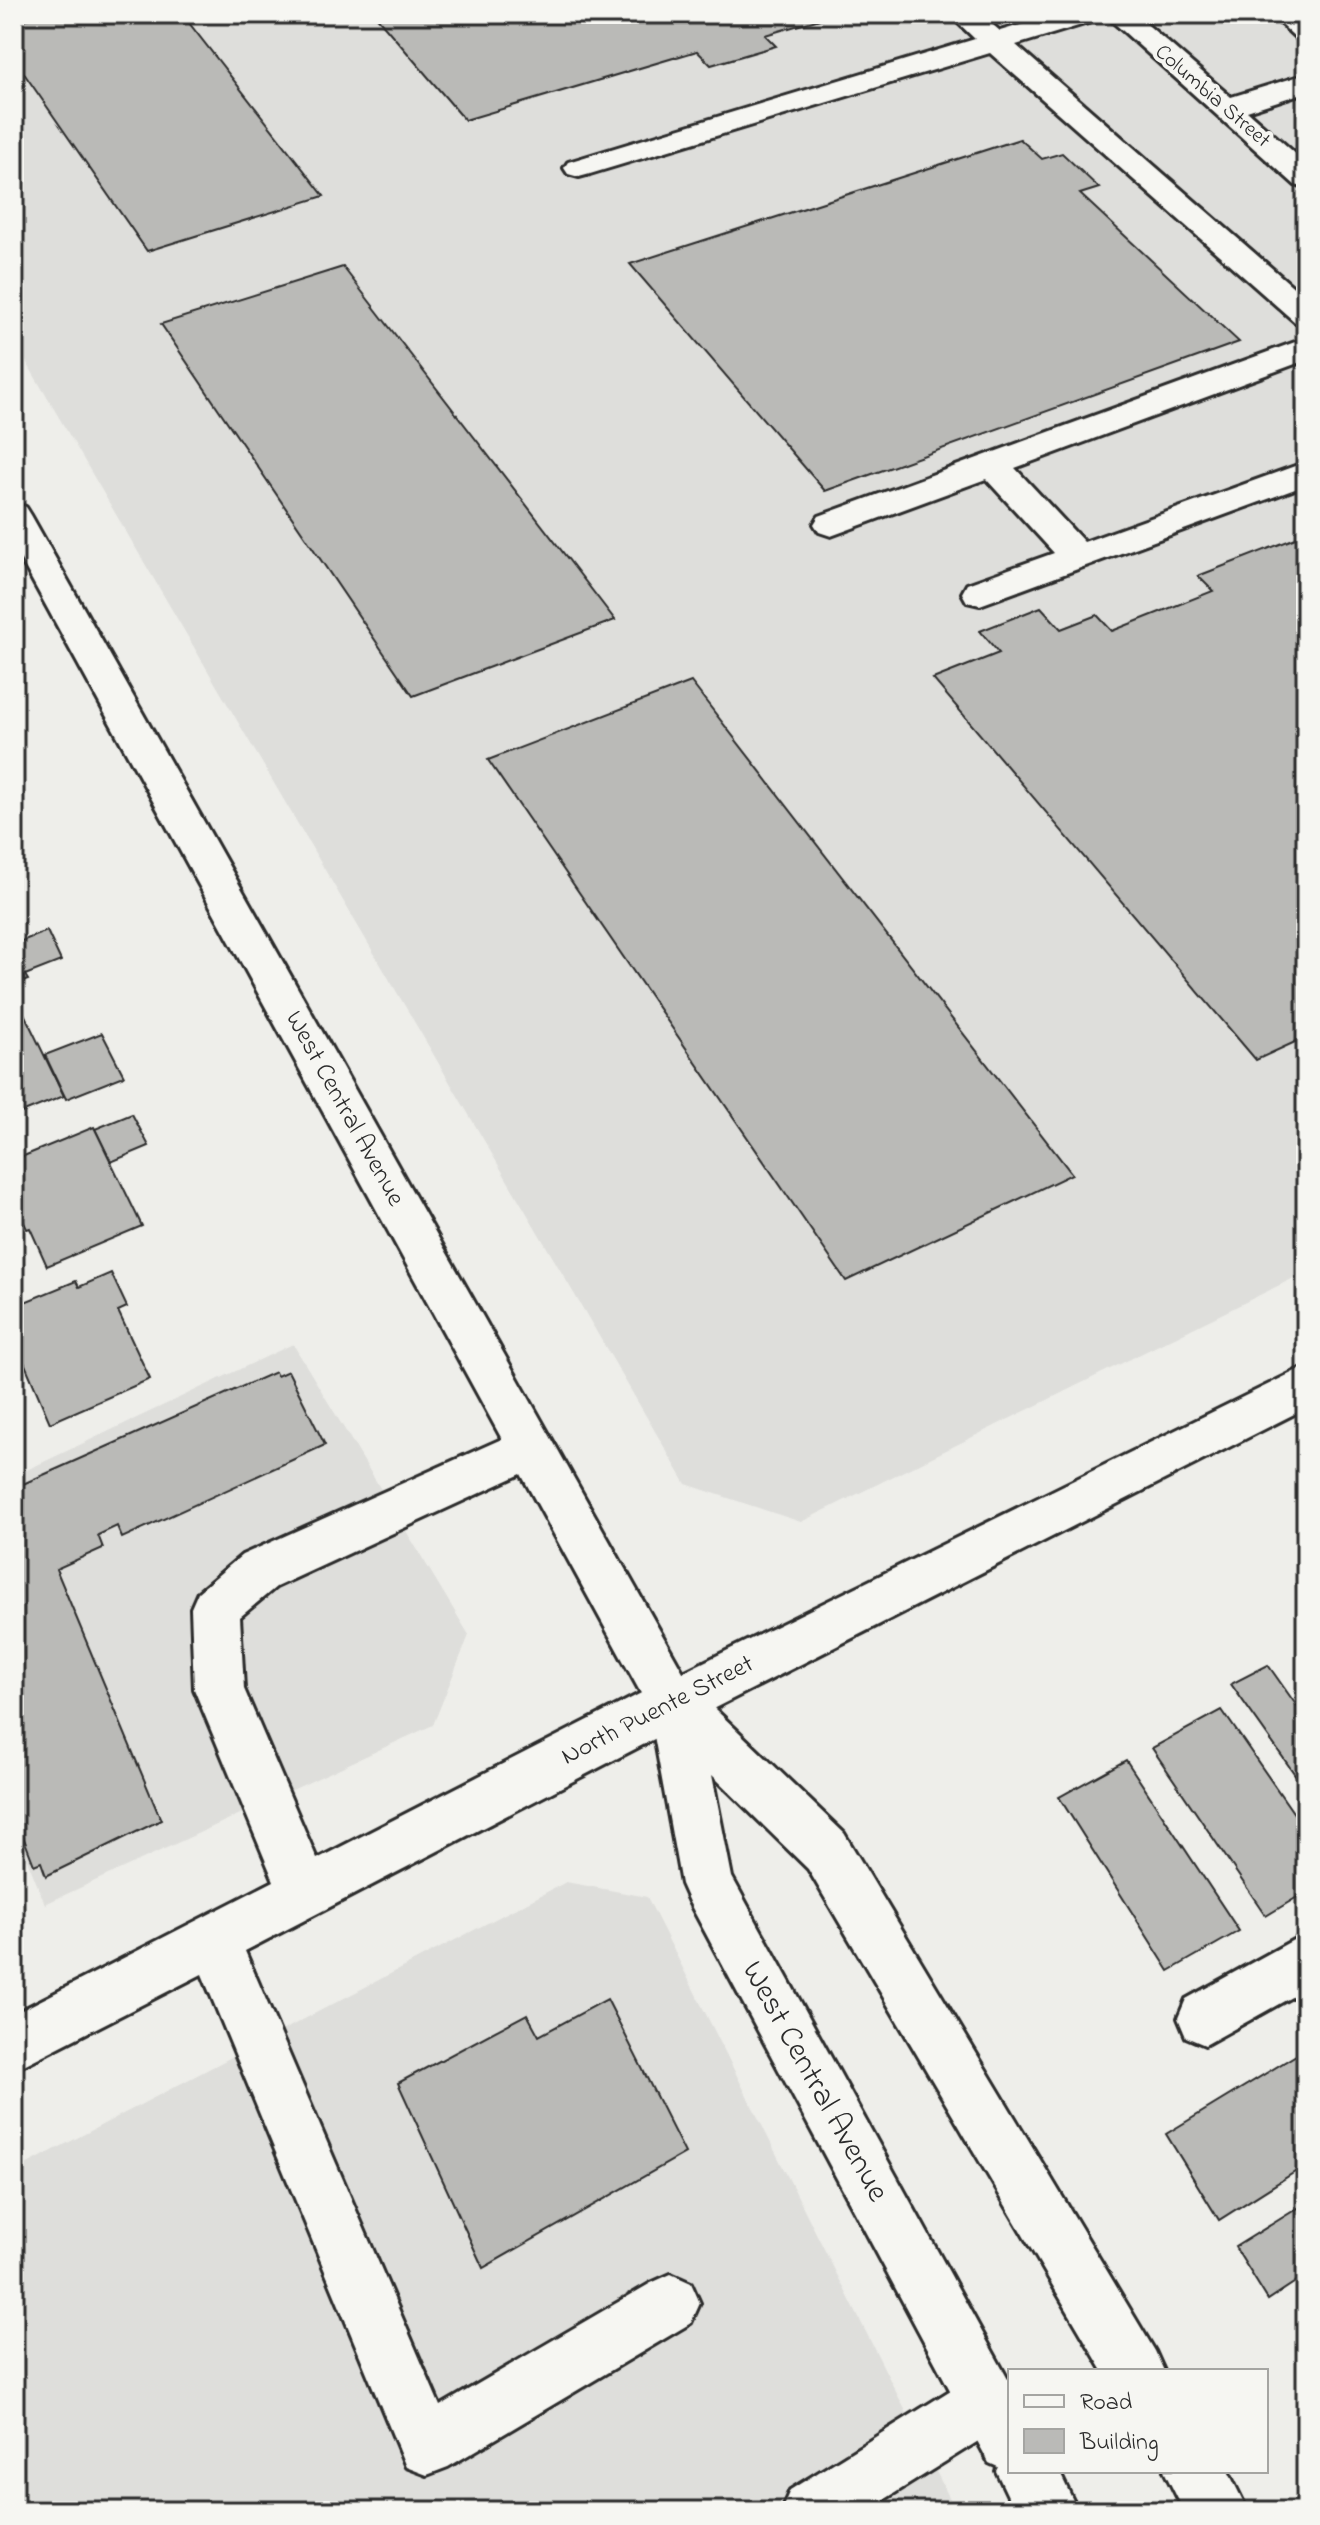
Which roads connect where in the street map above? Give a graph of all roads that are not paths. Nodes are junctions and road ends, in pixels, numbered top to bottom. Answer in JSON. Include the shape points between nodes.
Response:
{"nodes":[{"id":1,"x":963,"y":14,"type":"edge"},
{"id":2,"x":1088,"y":14,"type":"edge"},
{"id":3,"x":1118,"y":14,"type":"edge"},
{"id":4,"x":1284,"y":14,"type":"edge"},
{"id":5,"x":1306,"y":32,"type":"edge"},
{"id":6,"x":994,"y":43,"type":"junction"},
{"id":7,"x":1306,"y":83,"type":"edge"},
{"id":8,"x":1224,"y":109,"type":"junction"},
{"id":9,"x":579,"y":168,"type":"dead end"},
{"id":10,"x":1306,"y":179,"type":"edge"},
{"id":11,"x":1306,"y":315,"type":"edge"},
{"id":12,"x":1306,"y":348,"type":"edge"},
{"id":13,"x":992,"y":464,"type":"junction"},
{"id":14,"x":1306,"y":473,"type":"edge"},
{"id":15,"x":14,"y":515,"type":"edge"},
{"id":16,"x":831,"y":524,"type":"dead end"},
{"id":17,"x":1078,"y":557,"type":"junction"},
{"id":18,"x":980,"y":593,"type":"dead end"},
{"id":19,"x":1306,"y":1386,"type":"edge"},
{"id":20,"x":531,"y":1447,"type":"junction"},
{"id":21,"x":673,"y":1703,"type":"junction"},
{"id":22,"x":305,"y":1892,"type":"junction"},
{"id":23,"x":214,"y":1940,"type":"junction"},
{"id":24,"x":1306,"y":1959,"type":"edge"},
{"id":25,"x":1205,"y":2018,"type":"dead end"},
{"id":26,"x":14,"y":2043,"type":"edge"},
{"id":27,"x":671,"y":2303,"type":"dead end"},
{"id":28,"x":1134,"y":2369,"type":"edge"},
{"id":29,"x":999,"y":2421,"type":"edge"},
{"id":30,"x":1027,"y":2473,"type":"edge"},
{"id":31,"x":1195,"y":2473,"type":"edge"},
{"id":32,"x":811,"y":2511,"type":"edge"},
{"id":33,"x":1048,"y":2511,"type":"edge"},
{"id":34,"x":1218,"y":2511,"type":"edge"}],
"edges":[{"from":1,"to":6,"type":"main road"},
{"from":2,"to":6,"type":"main road"},
{"from":3,"to":8,"type":"main road","name":"Columbia Street"},
{"from":4,"to":5,"type":"main road"},
{"from":6,"to":9,"type":"main road"},
{"from":6,"to":11,"type":"main road"},
{"from":7,"to":8,"type":"main road"},
{"from":8,"to":10,"type":"main road","name":"Columbia Street"},
{"from":12,"to":13,"type":"main road"},
{"from":13,"to":16,"type":"main road"},
{"from":13,"to":17,"type":"main road"},
{"from":14,"to":17,"type":"main road"},
{"from":15,"to":20,"type":"main road","name":"West Central Avenue"},
{"from":17,"to":18,"type":"main road"},
{"from":19,"to":21,"type":"main road","name":"North Puente Street"},
{"from":20,"to":21,"type":"main road","name":"West Central Avenue"},
{"from":20,"to":22,"type":"main road","via":[[259,1571],[215,1608],[219,1689]]},
{"from":21,"to":22,"type":"main road","name":"North Puente Street"},
{"from":21,"to":28,"type":"main road","name":"West Central Avenue","via":[[826,1851]]},
{"from":21,"to":29,"type":"main road","name":"West Central Avenue","via":[[707,1884]]},
{"from":22,"to":23,"type":"main road","name":"North Puente Street"},
{"from":23,"to":26,"type":"main road","name":"North Puente Street"},
{"from":23,"to":27,"type":"main road","via":[[427,2446]]},
{"from":24,"to":25,"type":"main road"},
{"from":29,"to":32,"type":"main road"},
{"from":30,"to":33,"type":"main road"},
{"from":31,"to":34,"type":"main road"}]}
